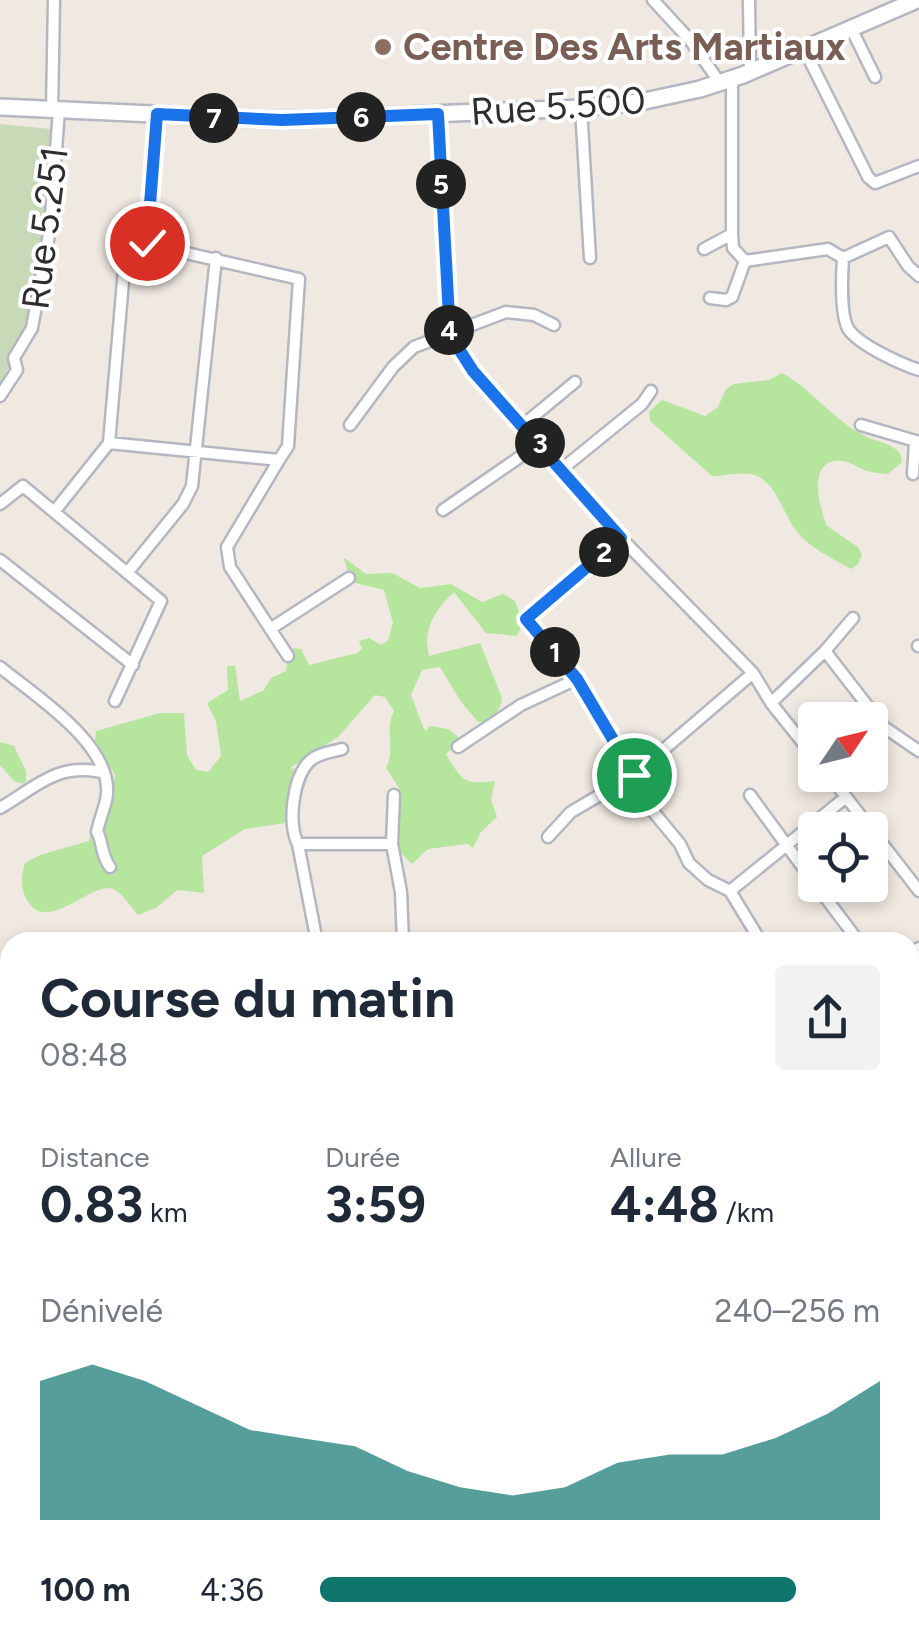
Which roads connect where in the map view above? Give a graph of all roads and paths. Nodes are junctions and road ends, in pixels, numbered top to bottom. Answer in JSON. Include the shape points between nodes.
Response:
{"nodes":[{"id":1,"x":54,"y":0,"type":"edge"},
{"id":2,"x":652,"y":0,"type":"edge"},
{"id":3,"x":749,"y":0,"type":"edge"},
{"id":4,"x":918,"y":0,"type":"edge"},
{"id":5,"x":664,"y":5,"type":"edge"},
{"id":6,"x":852,"y":30,"type":"junction"},
{"id":7,"x":805,"y":50,"type":"junction"},
{"id":8,"x":750,"y":72,"type":"junction"},
{"id":9,"x":875,"y":77,"type":"dead end"},
{"id":10,"x":726,"y":81,"type":"junction"},
{"id":11,"x":0,"y":107,"type":"edge"},
{"id":12,"x":580,"y":108,"type":"junction"},
{"id":13,"x":55,"y":110,"type":"junction"},
{"id":14,"x":157,"y":114,"type":"junction"},
{"id":15,"x":438,"y":114,"type":"junction"},
{"id":16,"x":919,"y":166,"type":"edge"},
{"id":17,"x":732,"y":234,"type":"junction"},
{"id":18,"x":147,"y":243,"type":"junction"},
{"id":19,"x":704,"y":249,"type":"dead end"},
{"id":20,"x":216,"y":258,"type":"junction"},
{"id":21,"x":590,"y":258,"type":"dead end"},
{"id":22,"x":843,"y":258,"type":"junction"},
{"id":23,"x":745,"y":261,"type":"junction"},
{"id":24,"x":919,"y":276,"type":"edge"},
{"id":25,"x":710,"y":298,"type":"dead end"},
{"id":26,"x":554,"y":324,"type":"dead end"},
{"id":27,"x":450,"y":335,"type":"junction"},
{"id":28,"x":919,"y":370,"type":"edge"},
{"id":29,"x":576,"y":382,"type":"dead end"},
{"id":30,"x":650,"y":391,"type":"dead end"},
{"id":31,"x":0,"y":396,"type":"edge"},
{"id":32,"x":350,"y":425,"type":"dead end"},
{"id":33,"x":523,"y":425,"type":"junction"},
{"id":34,"x":862,"y":425,"type":"dead end"},
{"id":35,"x":917,"y":442,"type":"edge"},
{"id":36,"x":109,"y":443,"type":"junction"},
{"id":37,"x":540,"y":444,"type":"junction"},
{"id":38,"x":196,"y":452,"type":"junction"},
{"id":39,"x":279,"y":460,"type":"junction"},
{"id":40,"x":562,"y":468,"type":"junction"},
{"id":41,"x":913,"y":474,"type":"dead end"},
{"id":42,"x":0,"y":504,"type":"edge"},
{"id":43,"x":443,"y":510,"type":"dead end"},
{"id":44,"x":54,"y":512,"type":"junction"},
{"id":45,"x":621,"y":538,"type":"junction"},
{"id":46,"x":0,"y":560,"type":"edge"},
{"id":47,"x":127,"y":573,"type":"junction"},
{"id":48,"x":350,"y":578,"type":"dead end"},
{"id":49,"x":853,"y":618,"type":"dead end"},
{"id":50,"x":270,"y":629,"type":"junction"},
{"id":51,"x":825,"y":651,"type":"junction"},
{"id":52,"x":288,"y":656,"type":"dead end"},
{"id":53,"x":132,"y":666,"type":"junction"},
{"id":54,"x":0,"y":667,"type":"edge"},
{"id":55,"x":753,"y":673,"type":"junction"},
{"id":56,"x":577,"y":679,"type":"junction"},
{"id":57,"x":115,"y":702,"type":"dead end"},
{"id":58,"x":771,"y":704,"type":"junction"},
{"id":59,"x":798,"y":737,"type":"edge"},
{"id":60,"x":458,"y":747,"type":"dead end"},
{"id":61,"x":342,"y":750,"type":"dead end"},
{"id":62,"x":919,"y":751,"type":"edge"},
{"id":63,"x":102,"y":772,"type":"junction"},
{"id":64,"x":634,"y":775,"type":"junction"},
{"id":65,"x":843,"y":792,"type":"edge"},
{"id":66,"x":394,"y":794,"type":"dead end"},
{"id":67,"x":750,"y":795,"type":"dead end"},
{"id":68,"x":846,"y":796,"type":"junction"},
{"id":69,"x":0,"y":808,"type":"edge"},
{"id":70,"x":548,"y":836,"type":"dead end"},
{"id":71,"x":298,"y":844,"type":"junction"},
{"id":72,"x":392,"y":844,"type":"junction"},
{"id":73,"x":787,"y":844,"type":"junction"},
{"id":74,"x":798,"y":860,"type":"edge"},
{"id":75,"x":110,"y":868,"type":"dead end"},
{"id":76,"x":730,"y":891,"type":"junction"},
{"id":77,"x":919,"y":891,"type":"edge"},
{"id":78,"x":829,"y":902,"type":"edge"},
{"id":79,"x":315,"y":932,"type":"edge"},
{"id":80,"x":403,"y":932,"type":"edge"},
{"id":81,"x":756,"y":932,"type":"edge"},
{"id":82,"x":851,"y":932,"type":"edge"}],
"edges":[{"from":1,"to":13,"type":"street","name":"Rue 5.251"},
{"from":2,"to":5,"type":"street"},
{"from":3,"to":8,"type":"street"},
{"from":4,"to":6,"type":"main road","name":"Rue 5.500"},
{"from":5,"to":10,"type":"street"},
{"from":6,"to":7,"type":"main road","name":"Rue 5.500"},
{"from":6,"to":9,"type":"street"},
{"from":7,"to":8,"type":"main road","name":"Rue 5.500"},
{"from":7,"to":16,"type":"street","via":[[868,178],[875,183]]},
{"from":8,"to":10,"type":"main road","name":"Rue 5.500"},
{"from":10,"to":12,"type":"main road","name":"Rue 5.500","via":[[640,102]]},
{"from":10,"to":17,"type":"street"},
{"from":11,"to":13,"type":"main road","name":"Rue 5.500"},
{"from":12,"to":15,"type":"main road","name":"Rue 5.500"},
{"from":12,"to":21,"type":"street"},
{"from":13,"to":14,"type":"main road","name":"Rue 5.500"},
{"from":13,"to":31,"type":"street","name":"Rue 5.251","via":[[52,218],[32,328]]},
{"from":14,"to":15,"type":"main road","name":"Rue 5.500","via":[[282,120]]},
{"from":14,"to":18,"type":"street"},
{"from":15,"to":27,"type":"street"},
{"from":17,"to":19,"type":"street"},
{"from":17,"to":23,"type":"street","via":[[733,248]]},
{"from":18,"to":20,"type":"street"},
{"from":18,"to":36,"type":"street","via":[[126,247]]},
{"from":20,"to":38,"type":"street"},
{"from":20,"to":39,"type":"street","via":[[299,279],[288,446]]},
{"from":22,"to":23,"type":"street","via":[[828,248]]},
{"from":22,"to":24,"type":"street","via":[[888,237]]},
{"from":22,"to":28,"type":"street","via":[[850,332]]},
{"from":23,"to":25,"type":"street","via":[[732,297]]},
{"from":26,"to":27,"type":"street","via":[[506,312]]},
{"from":27,"to":32,"type":"street","via":[[404,355]]},
{"from":27,"to":33,"type":"street"},
{"from":29,"to":33,"type":"street"},
{"from":30,"to":40,"type":"street"},
{"from":33,"to":37,"type":"street"},
{"from":34,"to":35,"type":"street"},
{"from":35,"to":41,"type":"street"},
{"from":36,"to":38,"type":"street"},
{"from":36,"to":44,"type":"street"},
{"from":37,"to":40,"type":"street"},
{"from":37,"to":43,"type":"street"},
{"from":38,"to":39,"type":"street"},
{"from":38,"to":47,"type":"street","via":[[188,497]]},
{"from":39,"to":50,"type":"street","via":[[227,546],[230,567]]},
{"from":40,"to":45,"type":"street"},
{"from":42,"to":44,"type":"street","via":[[23,486]]},
{"from":44,"to":47,"type":"street"},
{"from":45,"to":55,"type":"street"},
{"from":45,"to":56,"type":"street","via":[[526,619]]},
{"from":46,"to":53,"type":"street"},
{"from":47,"to":53,"type":"street","via":[[161,601]]},
{"from":48,"to":50,"type":"street"},
{"from":49,"to":51,"type":"street"},
{"from":50,"to":52,"type":"street"},
{"from":51,"to":58,"type":"street"},
{"from":51,"to":62,"type":"street","via":[[884,726]]},
{"from":53,"to":57,"type":"street"},
{"from":54,"to":63,"type":"street","via":[[85,738]]},
{"from":55,"to":58,"type":"street"},
{"from":55,"to":64,"type":"street"},
{"from":56,"to":60,"type":"street","via":[[521,705]]},
{"from":56,"to":64,"type":"street"},
{"from":58,"to":59,"type":"street"},
{"from":61,"to":71,"type":"street","via":[[315,757],[302,772],[292,834]]},
{"from":63,"to":69,"type":"street","via":[[70,768]]},
{"from":63,"to":75,"type":"street","via":[[107,794],[97,832]]},
{"from":64,"to":70,"type":"street","via":[[571,812]]},
{"from":64,"to":76,"type":"street","via":[[633,787],[689,862]]},
{"from":65,"to":68,"type":"street"},
{"from":66,"to":72,"type":"street"},
{"from":67,"to":73,"type":"street"},
{"from":68,"to":73,"type":"street"},
{"from":68,"to":77,"type":"street"},
{"from":71,"to":72,"type":"street"},
{"from":71,"to":79,"type":"street"},
{"from":72,"to":80,"type":"street"},
{"from":73,"to":74,"type":"street"},
{"from":73,"to":76,"type":"street"},
{"from":76,"to":81,"type":"street"},
{"from":78,"to":82,"type":"street"}]}
